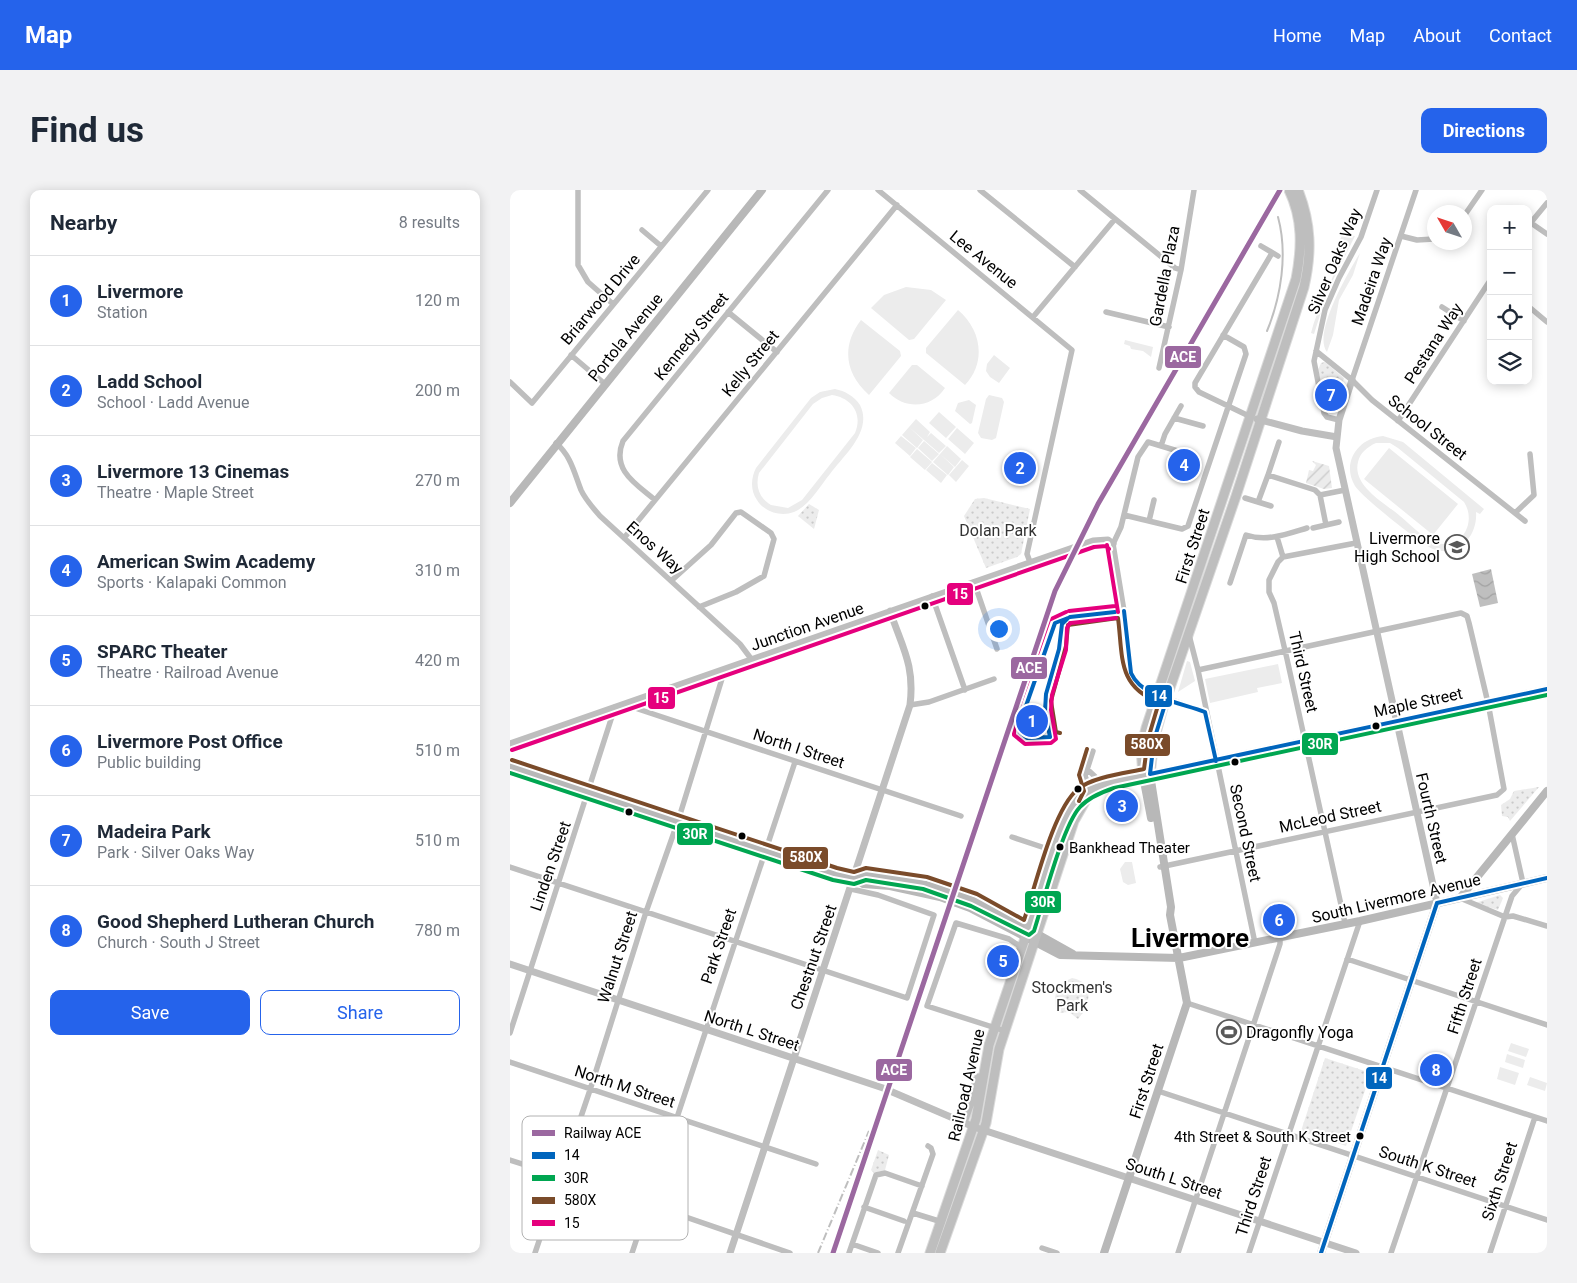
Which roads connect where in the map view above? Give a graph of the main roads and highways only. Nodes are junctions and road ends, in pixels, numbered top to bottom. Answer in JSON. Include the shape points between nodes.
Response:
{"nodes":[{"id":1,"x":762,"y":190,"type":"edge"},
{"id":2,"x":1295,"y":192,"type":"edge"},
{"id":3,"x":510,"y":503,"type":"edge"},
{"id":4,"x":510,"y":766,"type":"edge"},
{"id":5,"x":1146,"y":775,"type":"junction"},
{"id":6,"x":1091,"y":791,"type":"junction"},
{"id":7,"x":1547,"y":791,"type":"edge"},
{"id":8,"x":1547,"y":878,"type":"edge"},
{"id":9,"x":1460,"y":898,"type":"junction"},
{"id":10,"x":1437,"y":903,"type":"junction"},
{"id":11,"x":1026,"y":933,"type":"junction"},
{"id":12,"x":1035,"y":939,"type":"junction"},
{"id":13,"x":1179,"y":958,"type":"junction"},
{"id":14,"x":985,"y":1061,"type":"junction"},
{"id":15,"x":963,"y":1122,"type":"road end"},
{"id":16,"x":946,"y":1224,"type":"junction"},
{"id":17,"x":930,"y":1253,"type":"edge"},
{"id":18,"x":940,"y":1253,"type":"edge"},
{"id":19,"x":1104,"y":1253,"type":"edge"},
{"id":20,"x":1321,"y":1253,"type":"edge"}],
"edges":[{"from":1,"to":3,"type":"main road","name":"Portola Avenue"},
{"from":2,"to":5,"type":"main road","name":"First Street","via":[[1301,228],[1299,265],[1141,748]]},
{"from":2,"to":5,"type":"main road","name":"First Street","via":[[1309,228],[1309,265],[1304,287],[1188,633]]},
{"from":4,"to":11,"type":"main road","name":"South Livermore Avenue","via":[[835,874],[854,878],[864,874],[891,877],[943,888],[989,907]]},
{"from":5,"to":6,"type":"main road","name":"Maple Street"},
{"from":5,"to":13,"type":"main road","name":"First Street","via":[[1166,908]]},
{"from":6,"to":11,"type":"main road","name":"Railroad Avenue","via":[[1083,793],[1069,808]]},
{"from":6,"to":12,"type":"main road","name":"Railroad Avenue","via":[[1074,822]]},
{"from":7,"to":9,"type":"main road"},
{"from":8,"to":9,"type":"main road","name":"South Livermore Avenue"},
{"from":9,"to":10,"type":"main road","name":"South Livermore Avenue"},
{"from":10,"to":13,"type":"main road","name":"South Livermore Avenue"},
{"from":10,"to":20,"type":"main road"},
{"from":11,"to":12,"type":"main road","name":"South Livermore Avenue"},
{"from":11,"to":14,"type":"main road","name":"Railroad Avenue"},
{"from":12,"to":13,"type":"main road","name":"South Livermore Avenue","via":[[1060,956]]},
{"from":12,"to":16,"type":"main road","name":"Railroad Avenue","via":[[996,1059],[983,1130]]},
{"from":13,"to":19,"type":"main road","name":"First Street","via":[[1187,1003]]},
{"from":14,"to":15,"type":"main road"},
{"from":14,"to":16,"type":"main road","name":"Railroad Avenue","via":[[980,1102]]},
{"from":16,"to":17,"type":"main road","name":"Railroad Avenue"},
{"from":16,"to":18,"type":"main road","name":"Railroad Avenue"}]}
